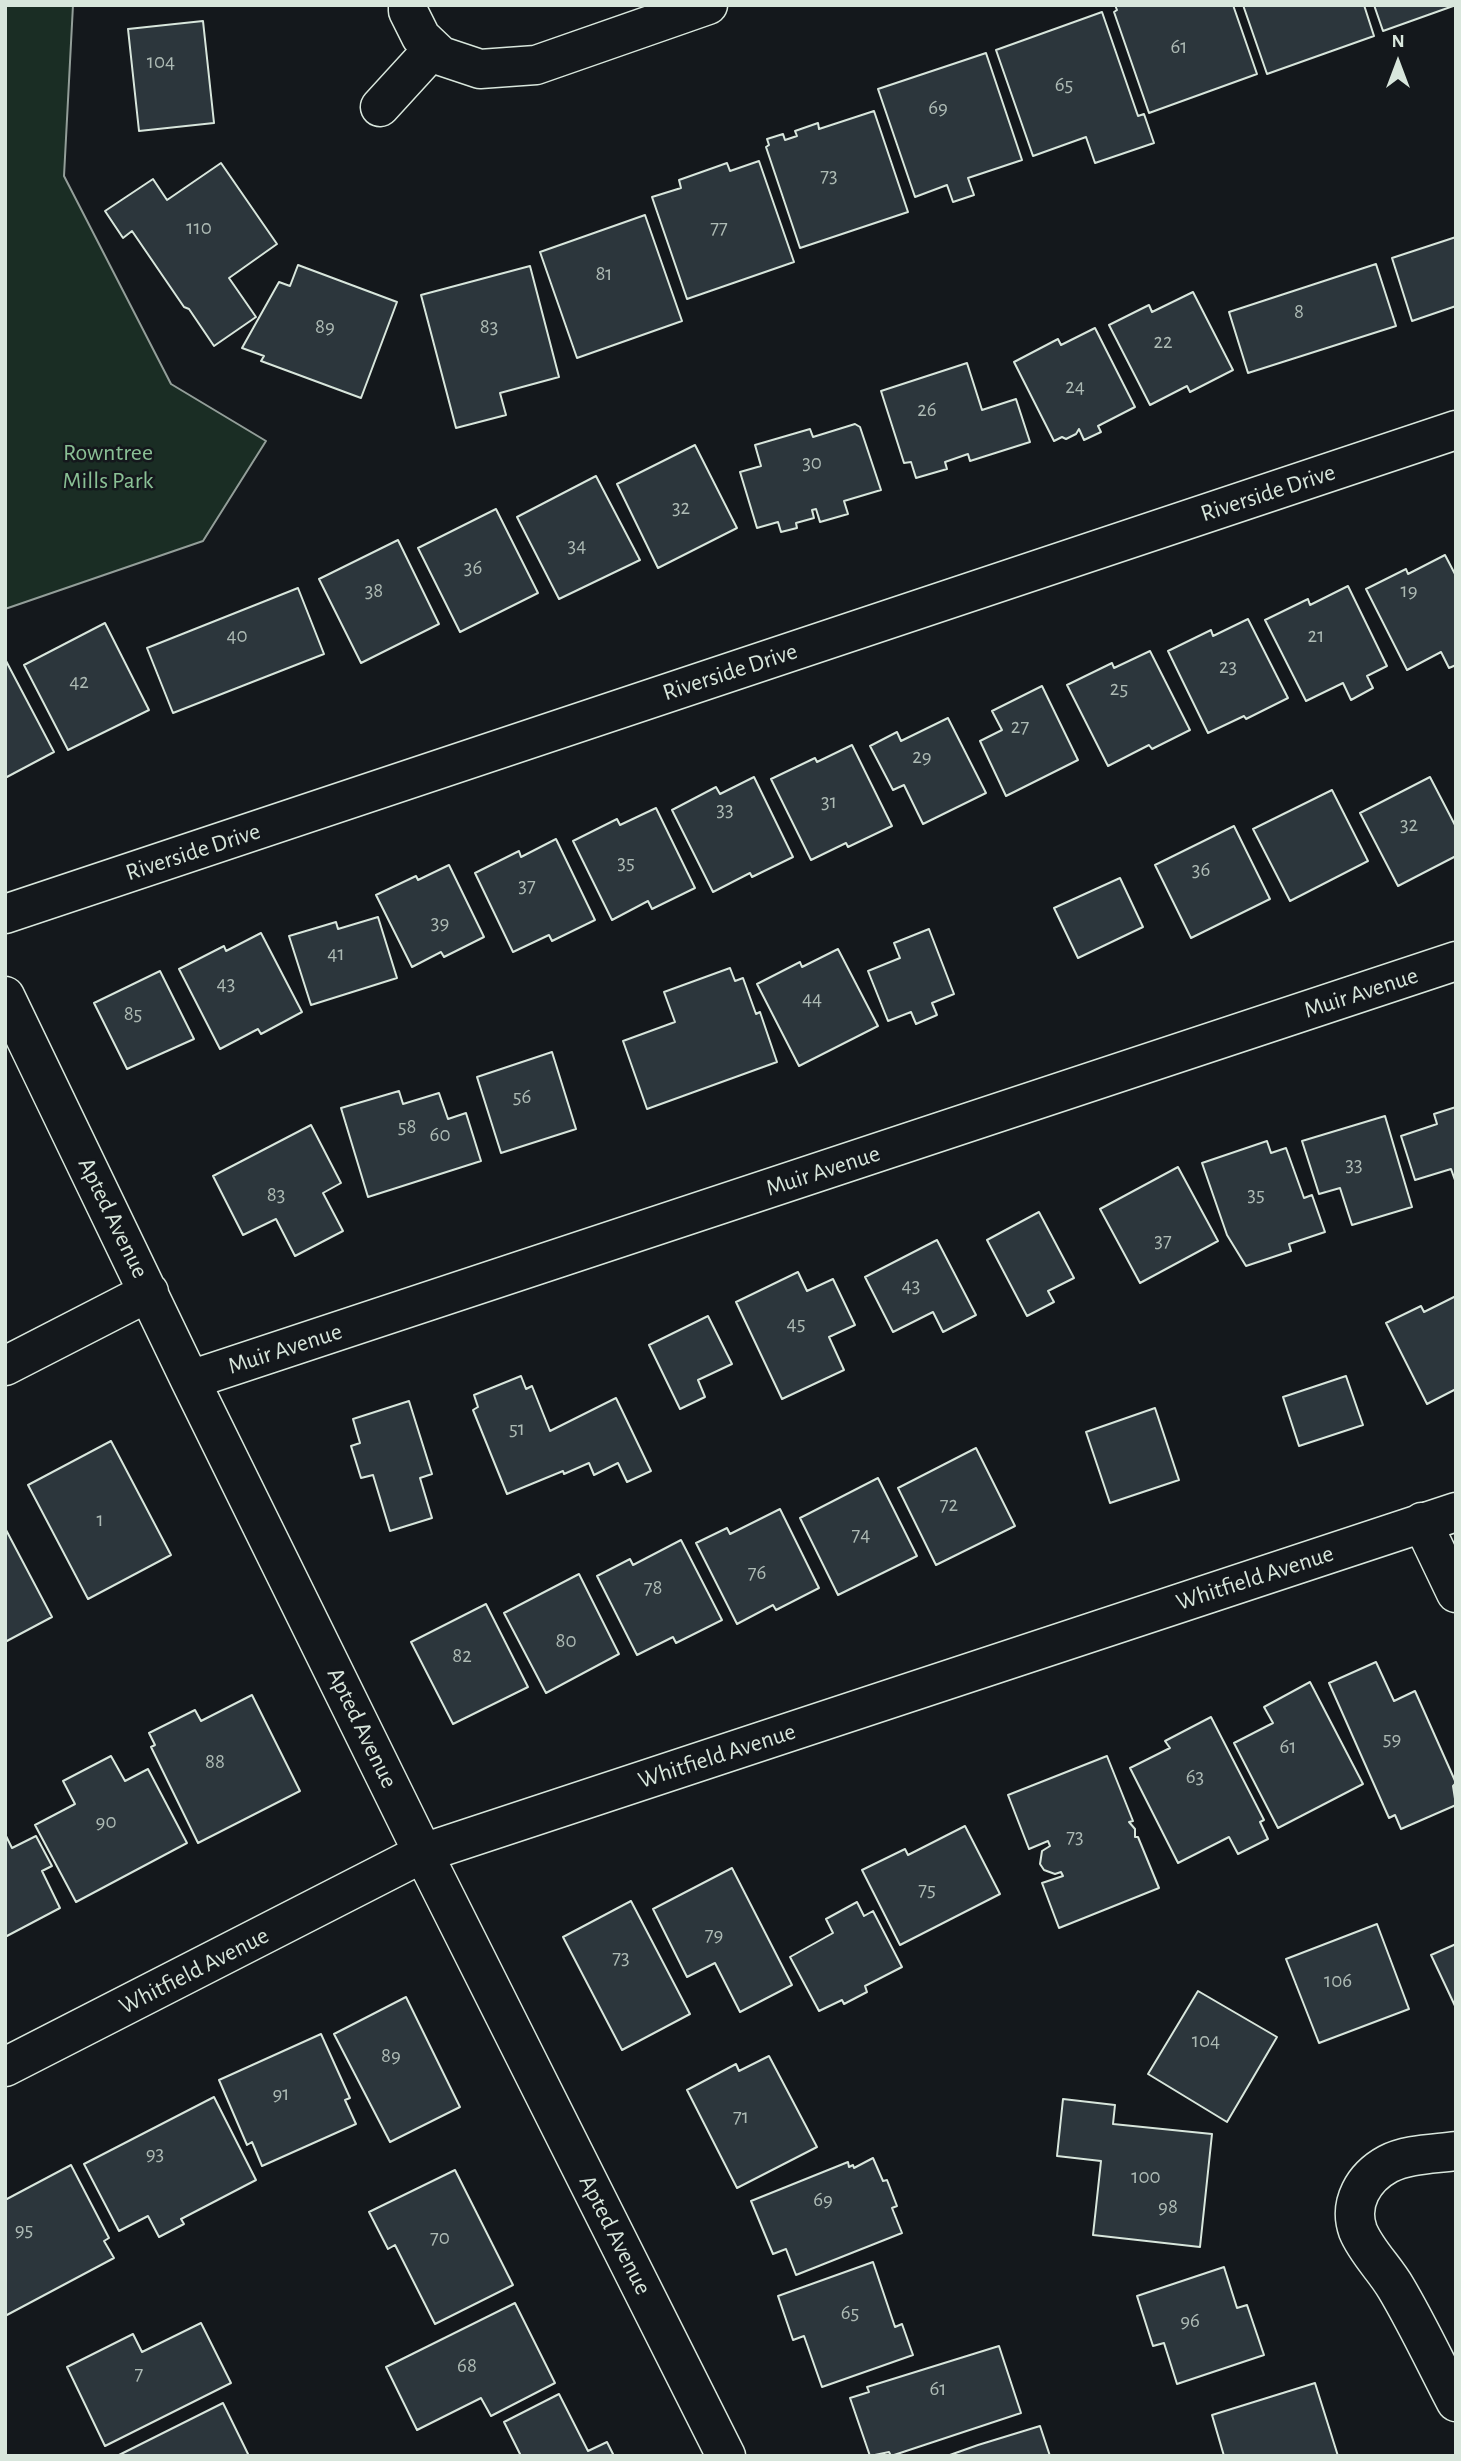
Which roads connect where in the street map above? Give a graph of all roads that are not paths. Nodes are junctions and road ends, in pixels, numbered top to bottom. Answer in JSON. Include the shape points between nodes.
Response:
{"nodes":[{"id":1,"x":708,"y":5,"type":"edge"},
{"id":2,"x":421,"y":30,"type":"edge"},
{"id":3,"x":380,"y":107,"type":"dead end"},
{"id":4,"x":1456,"y":430,"type":"edge"},
{"id":5,"x":5,"y":914,"type":"edge"},
{"id":6,"x":1456,"y":961,"type":"edge"},
{"id":7,"x":5,"y":996,"type":"edge"},
{"id":8,"x":149,"y":1292,"type":"junction"},
{"id":9,"x":5,"y":1366,"type":"edge"},
{"id":10,"x":190,"y":1380,"type":"junction"},
{"id":11,"x":1439,"y":1517,"type":"edge"},
{"id":12,"x":1456,"y":1593,"type":"edge"},
{"id":13,"x":424,"y":1853,"type":"junction"},
{"id":14,"x":5,"y":2067,"type":"edge"},
{"id":15,"x":1456,"y":2151,"type":"edge"},
{"id":16,"x":1456,"y":2402,"type":"edge"},
{"id":17,"x":726,"y":2456,"type":"edge"}],
"edges":[{"from":1,"to":2,"type":"street","via":[[536,65],[480,69],[441,56]]},
{"from":2,"to":3,"type":"street"},
{"from":4,"to":5,"type":"street","name":"Riverside Drive"},
{"from":6,"to":10,"type":"street","name":"Muir Avenue"},
{"from":7,"to":8,"type":"street","name":"Apted Avenue"},
{"from":8,"to":9,"type":"street"},
{"from":8,"to":10,"type":"street","name":"Apted Avenue"},
{"from":10,"to":13,"type":"street","name":"Apted Avenue"},
{"from":11,"to":12,"type":"street"},
{"from":11,"to":13,"type":"street","name":"Whitfield Avenue"},
{"from":13,"to":14,"type":"street","name":"Whitfield Avenue"},
{"from":13,"to":17,"type":"street","name":"Apted Avenue"},
{"from":15,"to":16,"type":"street","via":[[1389,2164],[1359,2191],[1354,2209],[1358,2231],[1396,2287]]}]}
